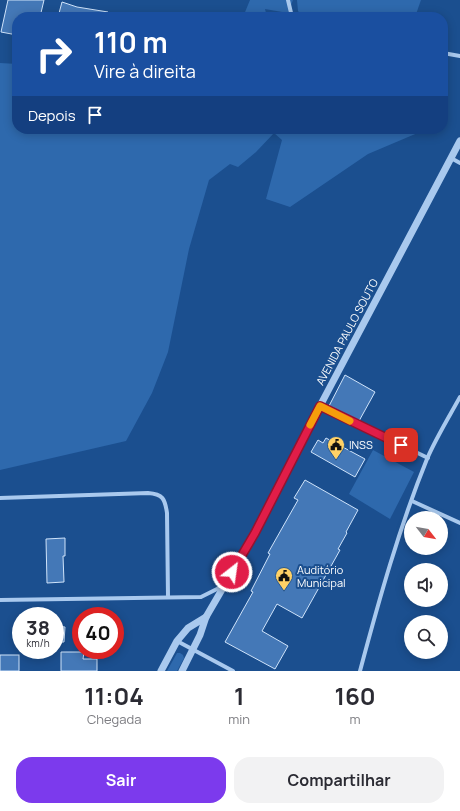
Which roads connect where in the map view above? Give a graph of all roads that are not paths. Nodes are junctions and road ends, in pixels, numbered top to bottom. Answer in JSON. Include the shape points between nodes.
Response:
{"nodes":[{"id":1,"x":288,"y":0,"type":"edge"},
{"id":2,"x":291,"y":12,"type":"edge"},
{"id":3,"x":448,"y":54,"type":"edge"},
{"id":4,"x":460,"y":56,"type":"edge"},
{"id":5,"x":460,"y":141,"type":"edge"},
{"id":6,"x":451,"y":158,"type":"junction"},
{"id":7,"x":460,"y":163,"type":"edge"},
{"id":8,"x":460,"y":397,"type":"edge"},
{"id":9,"x":320,"y":406,"type":"junction"},
{"id":10,"x":428,"y":458,"type":"junction"},
{"id":11,"x":0,"y":498,"type":"edge"},
{"id":12,"x":412,"y":501,"type":"junction"},
{"id":13,"x":460,"y":523,"type":"edge"},
{"id":14,"x":224,"y":586,"type":"junction"},
{"id":15,"x":168,"y":597,"type":"junction"},
{"id":16,"x":0,"y":600,"type":"edge"},
{"id":17,"x":206,"y":617,"type":"junction"},
{"id":18,"x":177,"y":642,"type":"junction"},
{"id":19,"x":193,"y":651,"type":"junction"},
{"id":20,"x":160,"y":671,"type":"edge"},
{"id":21,"x":182,"y":671,"type":"edge"},
{"id":22,"x":232,"y":671,"type":"edge"},
{"id":23,"x":360,"y":671,"type":"edge"}],
"edges":[{"from":1,"to":2,"type":"street"},
{"from":3,"to":4,"type":"street"},
{"from":5,"to":6,"type":"street","name":"AVENIDA PAULO SOUTO"},
{"from":6,"to":7,"type":"street"},
{"from":6,"to":9,"type":"street","name":"AVENIDA PAULO SOUTO"},
{"from":8,"to":10,"type":"street"},
{"from":9,"to":10,"type":"street"},
{"from":9,"to":14,"type":"street","name":"AVENIDA PAULO SOUTO","via":[[255,533]]},
{"from":10,"to":12,"type":"street"},
{"from":11,"to":15,"type":"street","via":[[148,493],[159,495],[165,503],[167,513]]},
{"from":12,"to":13,"type":"street"},
{"from":12,"to":23,"type":"street","via":[[386,577]]},
{"from":14,"to":15,"type":"street","via":[[201,597]]},
{"from":14,"to":17,"type":"street","name":"AVENIDA PAULO SOUTO"},
{"from":15,"to":16,"type":"street"},
{"from":17,"to":18,"type":"street","name":"AVENIDA PAULO SOUTO","via":[[188,628]]},
{"from":17,"to":19,"type":"street","name":"AVENIDA PAULO SOUTO"},
{"from":18,"to":19,"type":"street"},
{"from":18,"to":20,"type":"street","name":"AVENIDA PAULO SOUTO"},
{"from":19,"to":21,"type":"street","name":"AVENIDA PAULO SOUTO"},
{"from":19,"to":22,"type":"street"}]}
